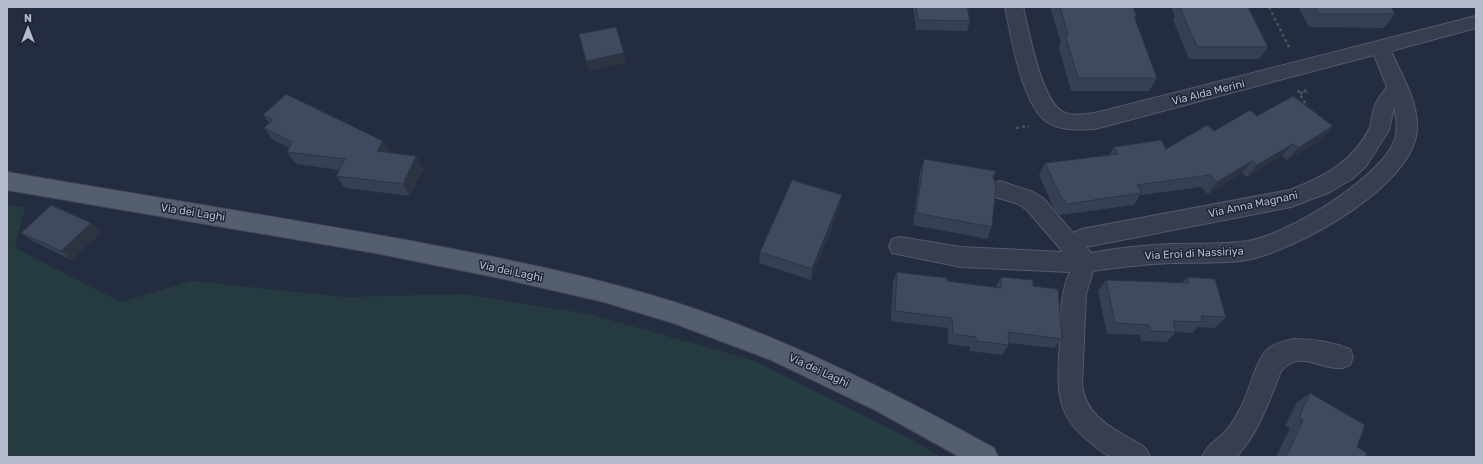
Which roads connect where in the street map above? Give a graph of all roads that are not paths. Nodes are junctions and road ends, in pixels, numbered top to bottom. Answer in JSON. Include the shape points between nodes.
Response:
{"nodes":[{"id":1,"x":1014,"y":7,"type":"edge"},
{"id":2,"x":1476,"y":22,"type":"edge"},
{"id":3,"x":1380,"y":48,"type":"junction"},
{"id":4,"x":1397,"y":89,"type":"junction"},
{"id":5,"x":7,"y":181,"type":"edge"},
{"id":6,"x":1000,"y":190,"type":"dead end"},
{"id":7,"x":1082,"y":238,"type":"dead end"},
{"id":8,"x":900,"y":246,"type":"dead end"},
{"id":9,"x":1086,"y":263,"type":"junction"},
{"id":10,"x":1341,"y":357,"type":"dead end"},
{"id":11,"x":985,"y":457,"type":"edge"},
{"id":12,"x":1137,"y":457,"type":"edge"},
{"id":13,"x":1215,"y":457,"type":"edge"}],
"edges":[{"from":1,"to":3,"type":"street","name":"Via Alda Merini","via":[[1038,99],[1047,111],[1067,122],[1094,121]]},
{"from":2,"to":3,"type":"street","name":"Via Alda Merini"},
{"from":3,"to":4,"type":"street","name":"Via Eroi di Nassiriya"},
{"from":4,"to":7,"type":"street","name":"Via Anna Magnani","via":[[1384,106],[1379,130],[1359,160],[1345,173],[1323,186],[1291,198]]},
{"from":4,"to":9,"type":"street","name":"Via Eroi di Nassiriya","via":[[1407,127],[1401,151],[1366,188],[1312,224],[1282,239],[1248,250],[1150,254]]},
{"from":5,"to":11,"type":"main road","name":"Via dei Laghi","via":[[407,250],[543,278],[646,305],[705,323],[790,356],[892,405]]},
{"from":6,"to":9,"type":"street","via":[[1035,204]]},
{"from":8,"to":9,"type":"street","name":"Via Eroi di Nassiriya","via":[[961,257]]},
{"from":9,"to":12,"type":"street","via":[[1077,282],[1073,306],[1070,385],[1074,406],[1085,421],[1106,439]]},
{"from":10,"to":13,"type":"street","via":[[1301,350],[1289,351],[1278,356],[1271,364],[1245,428]]}]}
